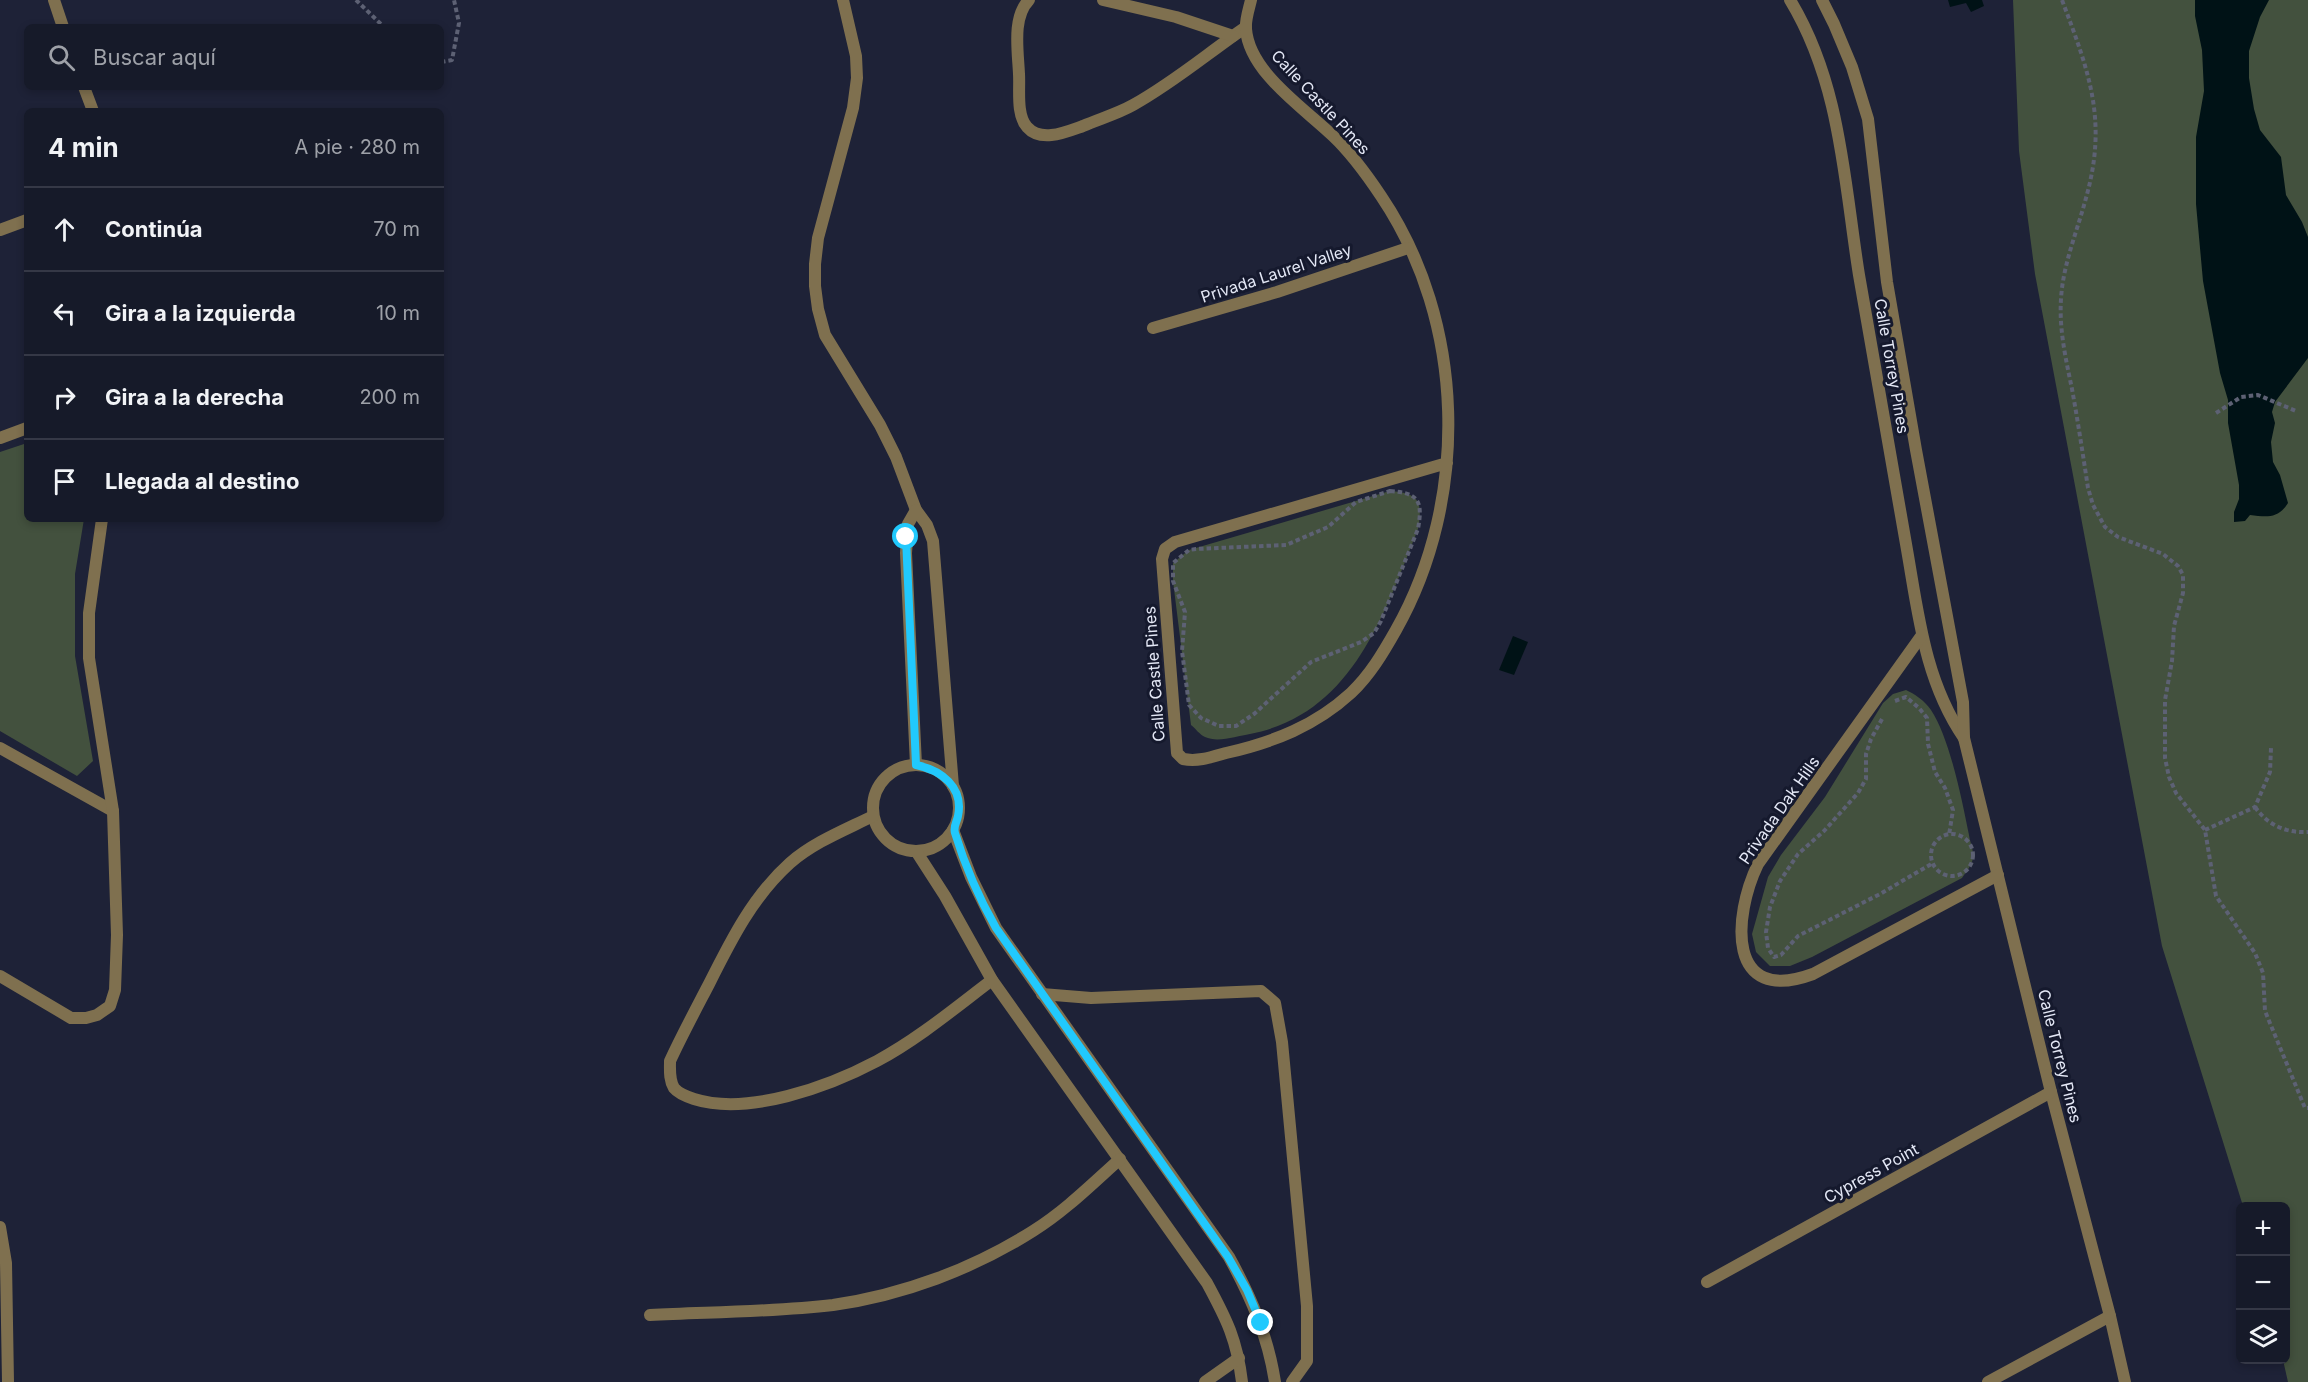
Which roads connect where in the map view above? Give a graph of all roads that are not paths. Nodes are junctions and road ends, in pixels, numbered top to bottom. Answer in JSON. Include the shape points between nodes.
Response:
{"nodes":[{"id":1,"x":54,"y":0,"type":"edge"},
{"id":2,"x":843,"y":0,"type":"edge"},
{"id":3,"x":1029,"y":0,"type":"edge"},
{"id":4,"x":1103,"y":0,"type":"edge"},
{"id":5,"x":1251,"y":0,"type":"edge"},
{"id":6,"x":1790,"y":0,"type":"edge"},
{"id":7,"x":1822,"y":0,"type":"edge"},
{"id":8,"x":62,"y":24,"type":"edge"},
{"id":9,"x":1246,"y":27,"type":"junction"},
{"id":10,"x":1233,"y":36,"type":"junction"},
{"id":11,"x":85,"y":90,"type":"edge"},
{"id":12,"x":92,"y":108,"type":"edge"},
{"id":13,"x":24,"y":221,"type":"edge"},
{"id":14,"x":0,"y":230,"type":"edge"},
{"id":15,"x":1408,"y":248,"type":"junction"},
{"id":16,"x":1153,"y":328,"type":"dead end"},
{"id":17,"x":24,"y":429,"type":"edge"},
{"id":18,"x":0,"y":438,"type":"edge"},
{"id":19,"x":1447,"y":463,"type":"junction"},
{"id":20,"x":916,"y":510,"type":"junction"},
{"id":21,"x":102,"y":522,"type":"edge"},
{"id":22,"x":1922,"y":635,"type":"junction"},
{"id":23,"x":1964,"y":738,"type":"junction"},
{"id":24,"x":0,"y":748,"type":"edge"},
{"id":25,"x":916,"y":765,"type":"junction"},
{"id":26,"x":953,"y":786,"type":"junction"},
{"id":27,"x":113,"y":811,"type":"junction"},
{"id":28,"x":873,"y":816,"type":"junction"},
{"id":29,"x":953,"y":830,"type":"junction"},
{"id":30,"x":916,"y":851,"type":"junction"},
{"id":31,"x":1998,"y":875,"type":"junction"},
{"id":32,"x":0,"y":976,"type":"edge"},
{"id":33,"x":992,"y":980,"type":"junction"},
{"id":34,"x":1042,"y":994,"type":"junction"},
{"id":35,"x":2051,"y":1092,"type":"junction"},
{"id":36,"x":1120,"y":1159,"type":"junction"},
{"id":37,"x":0,"y":1227,"type":"edge"},
{"id":38,"x":1707,"y":1282,"type":"dead end"},
{"id":39,"x":650,"y":1315,"type":"dead end"},
{"id":40,"x":2110,"y":1316,"type":"junction"},
{"id":41,"x":1239,"y":1358,"type":"junction"},
{"id":42,"x":8,"y":1382,"type":"edge"},
{"id":43,"x":1205,"y":1382,"type":"edge"},
{"id":44,"x":1242,"y":1382,"type":"edge"},
{"id":45,"x":1275,"y":1382,"type":"edge"},
{"id":46,"x":1293,"y":1382,"type":"edge"},
{"id":47,"x":1988,"y":1382,"type":"edge"},
{"id":48,"x":2125,"y":1382,"type":"edge"}],
"edges":[{"from":1,"to":8,"type":"street"},
{"from":2,"to":20,"type":"street","via":[[857,78],[849,125],[818,238],[815,286],[825,335],[880,425]]},
{"from":3,"to":10,"type":"street","via":[[1021,8],[1018,24],[1020,106],[1024,125],[1040,134],[1063,133],[1132,106]]},
{"from":4,"to":10,"type":"street","via":[[1176,17]]},
{"from":5,"to":9,"type":"street"},
{"from":6,"to":22,"type":"street","name":"Calle Torrey Pines","via":[[1816,51],[1831,98]]},
{"from":7,"to":23,"type":"street","name":"Calle Torrey Pines","via":[[1852,67],[1868,119],[1887,282],[1963,702]]},
{"from":9,"to":10,"type":"street"},
{"from":9,"to":15,"type":"street","name":"Calle Castle Pines","via":[[1249,42],[1263,66],[1284,92],[1348,152],[1382,197]]},
{"from":11,"to":12,"type":"street"},
{"from":13,"to":14,"type":"street"},
{"from":15,"to":16,"type":"street","name":"Privada Laurel Valley"},
{"from":15,"to":19,"type":"street","name":"Calle Castle Pines","via":[[1436,320],[1443,356]]},
{"from":17,"to":18,"type":"street"},
{"from":19,"to":19,"type":"street","name":"Calle Castle Pines","via":[[1436,530],[1418,586],[1363,681],[1334,708],[1279,739],[1202,759],[1184,759],[1177,753],[1162,559],[1165,549],[1175,542]]},
{"from":20,"to":25,"type":"street","via":[[908,524],[906,553]]},
{"from":20,"to":26,"type":"street","via":[[933,541]]},
{"from":21,"to":27,"type":"street","via":[[89,613],[89,658]]},
{"from":22,"to":23,"type":"street","name":"Calle Torrey Pines","via":[[1939,694]]},
{"from":22,"to":31,"type":"street","name":"Privada Dak Hills","via":[[1758,864],[1742,908],[1743,950],[1750,966],[1763,976],[1794,981]]},
{"from":23,"to":31,"type":"street","name":"Calle Torrey Pines"},
{"from":24,"to":27,"type":"street"},
{"from":25,"to":26,"type":"street","via":[[943,775]]},
{"from":25,"to":28,"type":"street","via":[[888,775],[878,787]]},
{"from":26,"to":29,"type":"street","via":[[958,816]]},
{"from":27,"to":32,"type":"street","via":[[117,935],[115,990],[110,1006],[98,1015],[71,1018]]},
{"from":28,"to":30,"type":"street","via":[[888,841],[901,849]]},
{"from":28,"to":33,"type":"street","via":[[815,845],[791,862],[750,909],[670,1061],[675,1089],[707,1103],[729,1104],[757,1103],[810,1089],[877,1062]]},
{"from":29,"to":30,"type":"street","via":[[944,841]]},
{"from":29,"to":34,"type":"street","via":[[983,905]]},
{"from":30,"to":33,"type":"street"},
{"from":31,"to":35,"type":"street","name":"Calle Torrey Pines"},
{"from":33,"to":36,"type":"street"},
{"from":34,"to":45,"type":"street","via":[[1228,1257],[1261,1323]]},
{"from":34,"to":46,"type":"street","via":[[1091,998],[1261,991],[1275,1003],[1307,1306],[1307,1361]]},
{"from":35,"to":38,"type":"street","name":"Cypress Point"},
{"from":35,"to":40,"type":"street","name":"Calle Torrey Pines"},
{"from":36,"to":39,"type":"street","via":[[1068,1206],[1033,1231],[940,1278],[833,1305]]},
{"from":36,"to":41,"type":"street","via":[[1207,1283],[1233,1334]]},
{"from":37,"to":42,"type":"street","via":[[6,1263]]},
{"from":40,"to":47,"type":"street"},
{"from":40,"to":48,"type":"street","name":"Calle Torrey Pines"},
{"from":41,"to":43,"type":"street"},
{"from":41,"to":44,"type":"street"}]}
